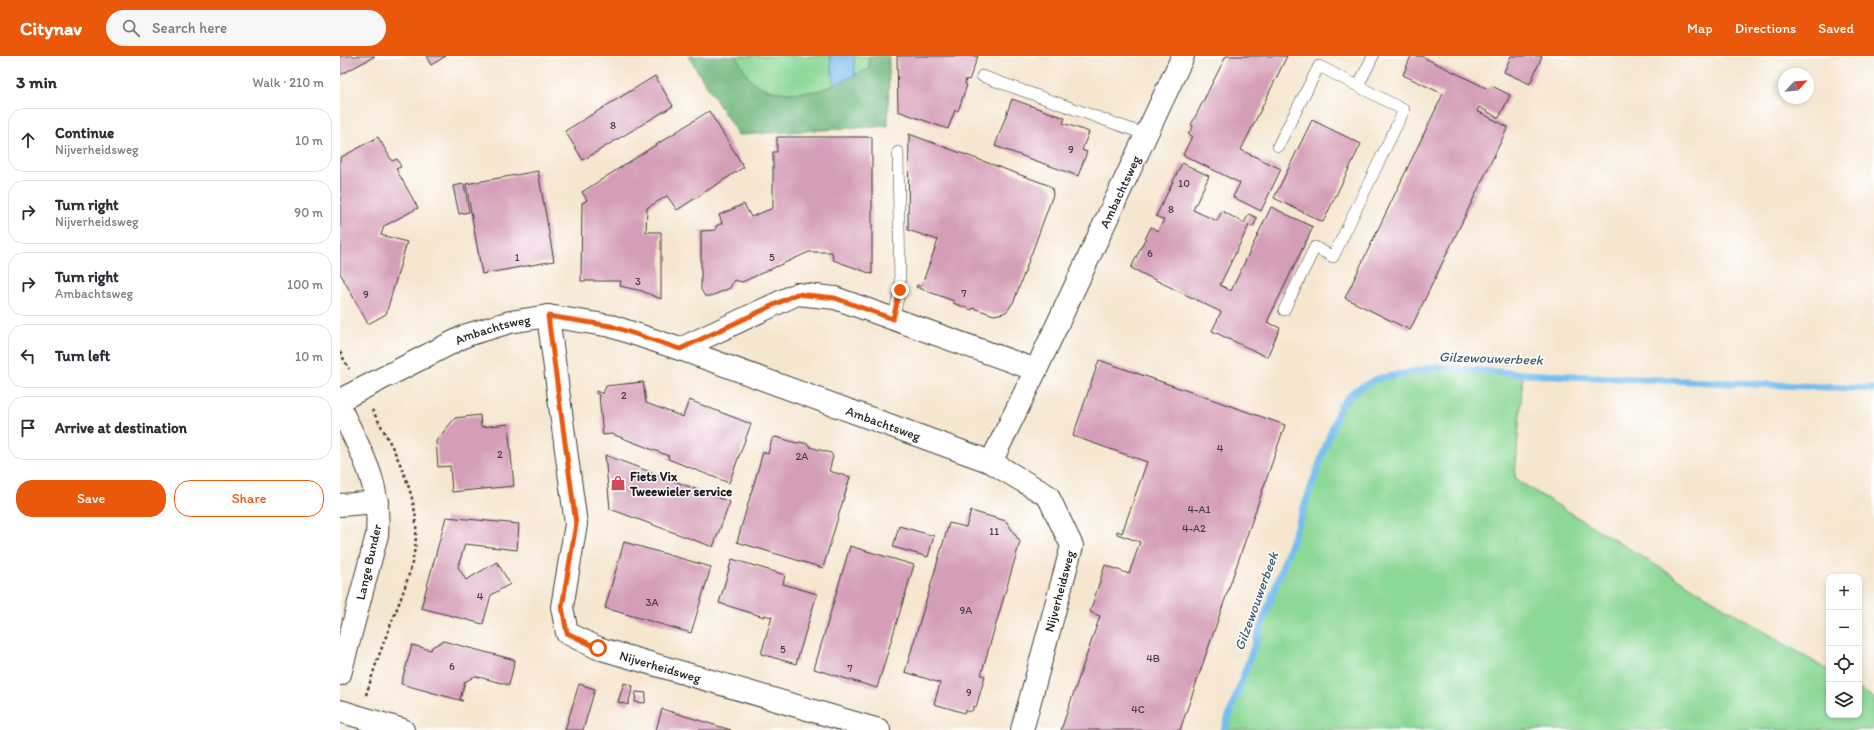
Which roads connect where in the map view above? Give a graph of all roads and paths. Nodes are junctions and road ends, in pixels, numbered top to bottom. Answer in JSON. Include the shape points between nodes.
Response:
{"nodes":[{"id":1,"x":1183,"y":56,"type":"edge"},
{"id":2,"x":1373,"y":56,"type":"edge"},
{"id":3,"x":982,"y":76,"type":"dead end"},
{"id":4,"x":1358,"y":86,"type":"junction"},
{"id":5,"x":1147,"y":135,"type":"junction"},
{"id":6,"x":1278,"y":146,"type":"dead end"},
{"id":7,"x":898,"y":152,"type":"dead end"},
{"id":8,"x":1284,"y":310,"type":"dead end"},
{"id":9,"x":548,"y":316,"type":"junction"},
{"id":10,"x":893,"y":319,"type":"junction"},
{"id":11,"x":680,"y":349,"type":"junction"},
{"id":12,"x":1036,"y":370,"type":"junction"},
{"id":13,"x":340,"y":400,"type":"edge"},
{"id":14,"x":340,"y":408,"type":"edge"},
{"id":15,"x":991,"y":462,"type":"junction"},
{"id":16,"x":377,"y":502,"type":"junction"},
{"id":17,"x":340,"y":505,"type":"edge"},
{"id":18,"x":340,"y":674,"type":"edge"},
{"id":19,"x":340,"y":711,"type":"edge"},
{"id":20,"x":403,"y":730,"type":"edge"},
{"id":21,"x":879,"y":730,"type":"edge"},
{"id":22,"x":1022,"y":730,"type":"edge"}],
"edges":[{"from":1,"to":5,"type":"street","name":"Ambachtsweg"},
{"from":2,"to":4,"type":"lane"},
{"from":3,"to":5,"type":"lane"},
{"from":4,"to":6,"type":"lane","via":[[1319,66]]},
{"from":4,"to":8,"type":"lane","via":[[1404,110],[1334,257],[1315,247]]},
{"from":5,"to":12,"type":"street","name":"Ambachtsweg"},
{"from":7,"to":10,"type":"lane","via":[[900,290]]},
{"from":9,"to":11,"type":"street","name":"Ambachtsweg","via":[[611,326]]},
{"from":9,"to":13,"type":"street","name":"Ambachtsweg","via":[[510,322],[467,335]]},
{"from":9,"to":21,"type":"street","name":"Nijverheidsweg","via":[[576,524],[562,607],[567,633],[598,648]]},
{"from":10,"to":11,"type":"street","via":[[835,298],[797,294]]},
{"from":10,"to":12,"type":"street"},
{"from":11,"to":15,"type":"street","name":"Ambachtsweg"},
{"from":12,"to":15,"type":"street","name":"Ambachtsweg"},
{"from":14,"to":16,"type":"street","name":"Lange Bunder","via":[[367,464]]},
{"from":15,"to":22,"type":"street","name":"Nijverheidsweg","via":[[1048,496],[1072,546]]},
{"from":16,"to":17,"type":"street"},
{"from":16,"to":18,"type":"street","name":"Lange Bunder","via":[[377,535]]},
{"from":19,"to":20,"type":"street"}]}
